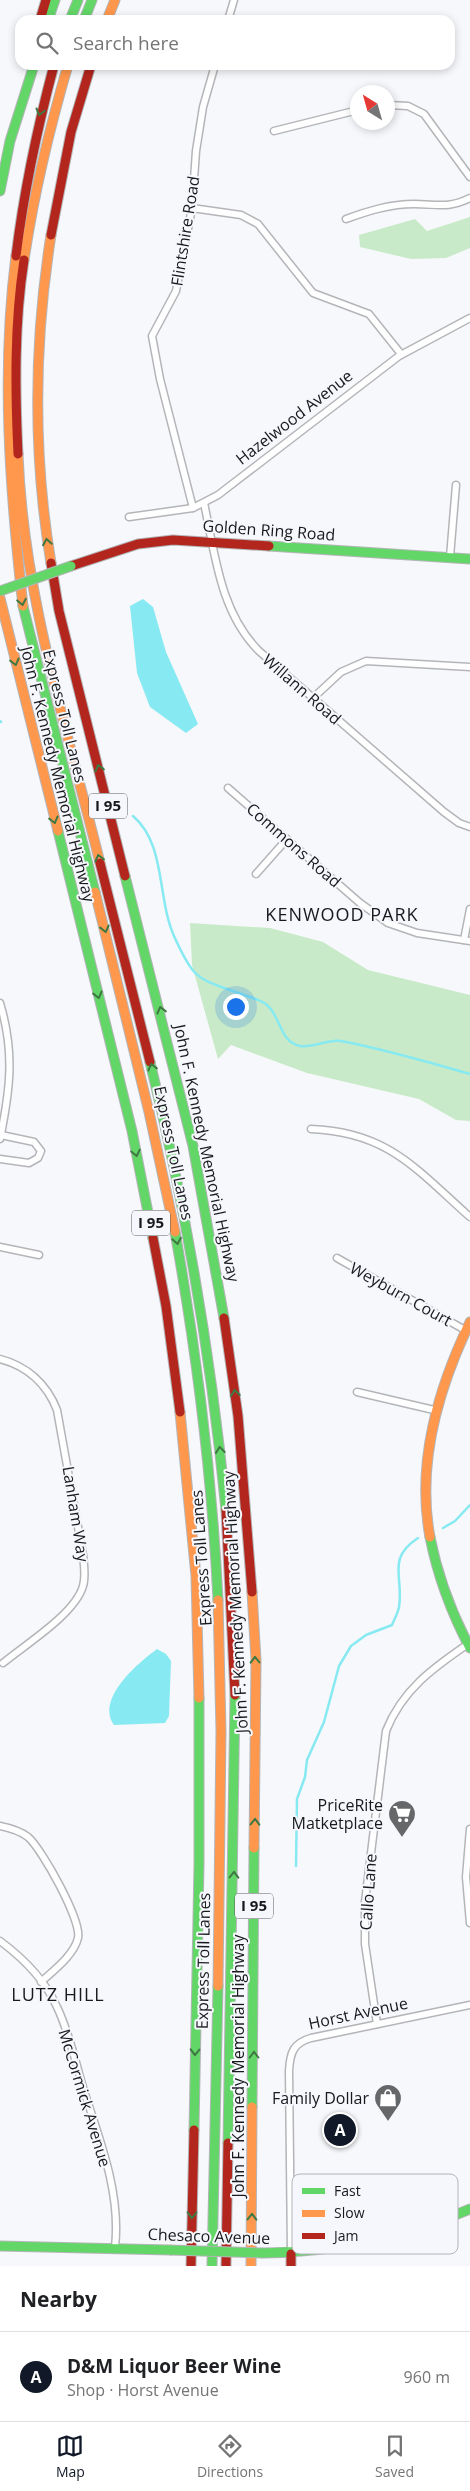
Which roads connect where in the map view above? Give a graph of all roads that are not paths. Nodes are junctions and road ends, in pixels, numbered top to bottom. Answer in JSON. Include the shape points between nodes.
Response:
{"nodes":[{"id":1,"x":46,"y":0,"type":"edge"},
{"id":2,"x":55,"y":0,"type":"edge"},
{"id":3,"x":78,"y":0,"type":"edge"},
{"id":4,"x":92,"y":0,"type":"edge"},
{"id":5,"x":115,"y":0,"type":"edge"},
{"id":6,"x":234,"y":0,"type":"edge"},
{"id":7,"x":42,"y":15,"type":"edge"},
{"id":8,"x":50,"y":15,"type":"edge"},
{"id":9,"x":72,"y":15,"type":"edge"},
{"id":10,"x":86,"y":15,"type":"edge"},
{"id":11,"x":110,"y":15,"type":"edge"},
{"id":12,"x":230,"y":15,"type":"edge"},
{"id":13,"x":27,"y":70,"type":"edge"},
{"id":14,"x":32,"y":70,"type":"edge"},
{"id":15,"x":53,"y":70,"type":"edge"},
{"id":16,"x":67,"y":70,"type":"edge"},
{"id":17,"x":90,"y":70,"type":"edge"},
{"id":18,"x":214,"y":70,"type":"edge"},
{"id":19,"x":395,"y":105,"type":"edge"},
{"id":20,"x":350,"y":112,"type":"edge"},
{"id":21,"x":274,"y":131,"type":"dead end"},
{"id":22,"x":10,"y":141,"type":"junction"},
{"id":23,"x":470,"y":177,"type":"edge"},
{"id":24,"x":0,"y":191,"type":"edge"},
{"id":25,"x":470,"y":198,"type":"edge"},
{"id":26,"x":192,"y":208,"type":"junction"},
{"id":27,"x":346,"y":219,"type":"dead end"},
{"id":28,"x":470,"y":318,"type":"edge"},
{"id":29,"x":401,"y":354,"type":"junction"},
{"id":30,"x":456,"y":485,"type":"dead end"},
{"id":31,"x":204,"y":503,"type":"junction"},
{"id":32,"x":193,"y":508,"type":"junction"},
{"id":33,"x":129,"y":517,"type":"dead end"},
{"id":34,"x":212,"y":541,"type":"junction"},
{"id":35,"x":450,"y":557,"type":"junction"},
{"id":36,"x":470,"y":559,"type":"edge"},
{"id":37,"x":0,"y":592,"type":"edge"},
{"id":38,"x":0,"y":598,"type":"edge"},
{"id":39,"x":470,"y":667,"type":"edge"},
{"id":40,"x":314,"y":697,"type":"junction"},
{"id":41,"x":228,"y":788,"type":"dead end"},
{"id":42,"x":470,"y":827,"type":"edge"},
{"id":43,"x":287,"y":839,"type":"junction"},
{"id":44,"x":256,"y":874,"type":"dead end"},
{"id":45,"x":470,"y":910,"type":"edge"},
{"id":46,"x":467,"y":940,"type":"edge"},
{"id":47,"x":0,"y":1003,"type":"edge"},
{"id":48,"x":311,"y":1129,"type":"dead end"},
{"id":49,"x":0,"y":1137,"type":"edge"},
{"id":50,"x":0,"y":1159,"type":"edge"},
{"id":51,"x":470,"y":1217,"type":"edge"},
{"id":52,"x":0,"y":1248,"type":"edge"},
{"id":53,"x":39,"y":1255,"type":"dead end"},
{"id":54,"x":337,"y":1258,"type":"dead end"},
{"id":55,"x":468,"y":1326,"type":"edge"},
{"id":56,"x":0,"y":1359,"type":"edge"},
{"id":57,"x":357,"y":1392,"type":"dead end"},
{"id":58,"x":434,"y":1410,"type":"junction"},
{"id":59,"x":469,"y":1646,"type":"edge"},
{"id":60,"x":3,"y":1663,"type":"dead end"},
{"id":61,"x":0,"y":1826,"type":"edge"},
{"id":62,"x":470,"y":1829,"type":"edge"},
{"id":63,"x":470,"y":1923,"type":"edge"},
{"id":64,"x":0,"y":1941,"type":"edge"},
{"id":65,"x":42,"y":1982,"type":"junction"},
{"id":66,"x":470,"y":2005,"type":"edge"},
{"id":67,"x":377,"y":2024,"type":"junction"},
{"id":68,"x":470,"y":2209,"type":"edge"},
{"id":69,"x":458,"y":2214,"type":"edge"},
{"id":70,"x":0,"y":2246,"type":"edge"},
{"id":71,"x":115,"y":2247,"type":"junction"},
{"id":72,"x":291,"y":2254,"type":"junction"},
{"id":73,"x":191,"y":2266,"type":"edge"},
{"id":74,"x":212,"y":2266,"type":"edge"},
{"id":75,"x":226,"y":2266,"type":"edge"},
{"id":76,"x":251,"y":2266,"type":"edge"},
{"id":77,"x":291,"y":2266,"type":"edge"}],
"edges":[{"from":1,"to":7,"type":"main road"},
{"from":2,"to":8,"type":"main road"},
{"from":3,"to":9,"type":"main road"},
{"from":4,"to":10,"type":"main road"},
{"from":5,"to":11,"type":"main road"},
{"from":6,"to":12,"type":"street"},
{"from":13,"to":22,"type":"main road"},
{"from":14,"to":22,"type":"main road"},
{"from":15,"to":74,"type":"main road","name":"Express Toll Lanes","one_way":true,"via":[[23,183],[7,282],[2,383],[5,477],[13,554],[24,611],[162,1165],[187,1297],[205,1430],[217,1570],[222,1705]]},
{"from":75,"to":16,"type":"main road","name":"Express Toll Lanes","one_way":true,"via":[[235,1681],[229,1546],[217,1426],[199,1292],[175,1166],[36,606],[18,477],[15,360],[22,272],[41,163]]},
{"from":76,"to":17,"type":"main road","name":"John F. Kennedy Memorial Highway","number":"I 95","one_way":true,"via":[[256,1660],[248,1520],[235,1388],[215,1258],[193,1146],[59,611],[40,480],[37,374],[45,267],[64,161]]},
{"from":18,"to":26,"type":"street","name":"Flintshire Road","via":[[202,114]]},
{"from":19,"to":23,"type":"street","via":[[408,106],[424,114]]},
{"from":20,"to":21,"type":"street"},
{"from":22,"to":24,"type":"main road"},
{"from":25,"to":27,"type":"street","via":[[442,206],[390,206]]},
{"from":26,"to":29,"type":"street","via":[[241,215],[258,224],[313,292],[369,314]]},
{"from":26,"to":32,"type":"street","name":"Flintshire Road","via":[[176,291],[154,330],[152,346]]},
{"from":28,"to":29,"type":"street","name":"Hazelwood Avenue"},
{"from":29,"to":31,"type":"street","name":"Hazelwood Avenue"},
{"from":30,"to":35,"type":"street"},
{"from":31,"to":32,"type":"street","name":"Hazelwood Avenue"},
{"from":31,"to":34,"type":"street","name":"Willann Road"},
{"from":32,"to":33,"type":"street","name":"Hazelwood Avenue"},
{"from":34,"to":35,"type":"main road","name":"Golden Ring Road"},
{"from":34,"to":37,"type":"main road","name":"Golden Ring Road","bridge":true,"via":[[173,540],[138,544]]},
{"from":34,"to":40,"type":"street","name":"Willann Road","via":[[224,593],[239,627],[259,651]]},
{"from":35,"to":36,"type":"main road","name":"Golden Ring Road"},
{"from":38,"to":73,"type":"main road","name":"John F. Kennedy Memorial Highway","number":"I 95","one_way":true,"via":[[132,1131],[162,1287],[180,1407],[196,1576],[199,1660],[199,1864]]},
{"from":39,"to":40,"type":"street","via":[[366,661],[341,672]]},
{"from":40,"to":42,"type":"street","name":"Willann Road","via":[[444,812]]},
{"from":41,"to":43,"type":"street","name":"Commons Road"},
{"from":43,"to":44,"type":"street"},
{"from":43,"to":46,"type":"street","name":"Commons Road","via":[[360,903],[388,923],[416,933]]},
{"from":45,"to":46,"type":"street"},
{"from":47,"to":49,"type":"street","via":[[11,1057],[10,1088]]},
{"from":48,"to":51,"type":"street","via":[[354,1134],[386,1146]]},
{"from":49,"to":50,"type":"street","via":[[34,1142],[41,1151],[38,1158],[29,1163]]},
{"from":52,"to":53,"type":"street"},
{"from":54,"to":55,"type":"street","name":"Weyburn Court"},
{"from":55,"to":58,"type":"main road","via":[[451,1360]]},
{"from":56,"to":60,"type":"street","name":"Lanham Way","via":[[29,1371],[54,1403],[62,1432],[85,1577],[72,1605]]},
{"from":57,"to":58,"type":"street"},
{"from":58,"to":59,"type":"main road","via":[[426,1460],[428,1522],[443,1589]]},
{"from":59,"to":67,"type":"street","name":"Callo Lane","via":[[421,1678],[408,1691],[391,1718],[384,1738],[365,1902],[366,1952]]},
{"from":61,"to":65,"type":"street","via":[[20,1832],[33,1842],[72,1908],[78,1926],[74,1947]]},
{"from":62,"to":63,"type":"street","via":[[466,1877]]},
{"from":64,"to":65,"type":"street","name":"McCormick Avenue","via":[[17,1953]]},
{"from":65,"to":71,"type":"street","name":"McCormick Avenue","via":[[57,2006],[95,2122],[111,2183],[117,2230]]},
{"from":66,"to":67,"type":"street","name":"Horst Avenue"},
{"from":67,"to":72,"type":"street","name":"Horst Avenue","via":[[303,2040],[290,2054]]},
{"from":68,"to":69,"type":"main road","name":"Chesaco Avenue"},
{"from":70,"to":71,"type":"main road","name":"Chesaco Avenue"},
{"from":71,"to":72,"type":"main road","name":"Chesaco Avenue","bridge":true},
{"from":72,"to":77,"type":"main road","name":"Horst Avenue"}]}
